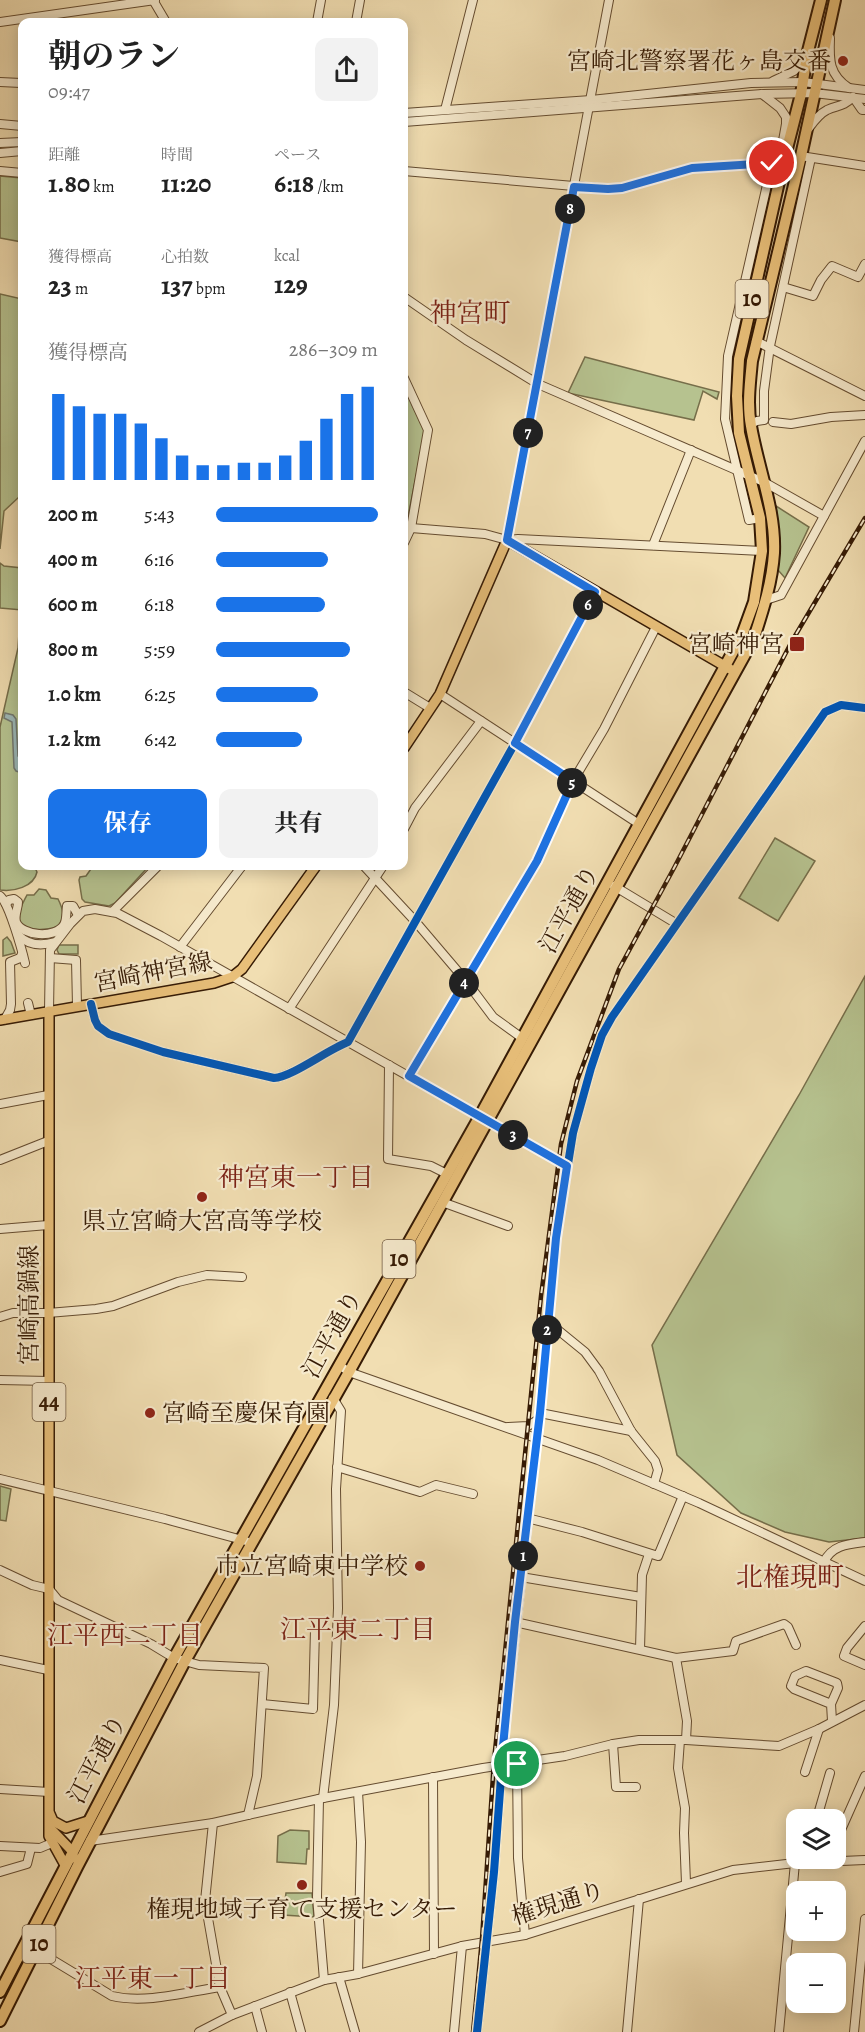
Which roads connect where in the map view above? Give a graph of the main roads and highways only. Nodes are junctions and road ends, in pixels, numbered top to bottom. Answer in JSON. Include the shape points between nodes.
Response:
{"nodes":[{"id":1,"x":821,"y":0,"type":"edge"},
{"id":2,"x":834,"y":0,"type":"edge"},
{"id":3,"x":729,"y":669,"type":"junction"},
{"id":4,"x":408,"y":742,"type":"edge"},
{"id":5,"x":313,"y":870,"type":"edge"},
{"id":6,"x":612,"y":885,"type":"junction"},
{"id":7,"x":49,"y":1011,"type":"junction"},
{"id":8,"x":2,"y":1020,"type":"edge"},
{"id":9,"x":484,"y":1118,"type":"junction"},
{"id":10,"x":246,"y":1541,"type":"junction"},
{"id":11,"x":180,"y":1660,"type":"junction"},
{"id":12,"x":49,"y":1812,"type":"junction"},
{"id":13,"x":88,"y":1821,"type":"junction"},
{"id":14,"x":50,"y":1828,"type":"junction"},
{"id":15,"x":72,"y":1851,"type":"junction"},
{"id":16,"x":71,"y":1866,"type":"junction"},
{"id":17,"x":0,"y":1992,"type":"edge"},
{"id":18,"x":0,"y":2021,"type":"edge"}],
"edges":[{"from":1,"to":3,"type":"highway","name":"江平通り","number":"10","via":[[802,88],[777,163],[739,359],[739,433],[760,518],[762,551],[753,602]]},
{"from":2,"to":3,"type":"highway","name":"江平通り","number":"10","via":[[806,131],[806,157],[752,361],[751,424],[771,516],[774,552],[766,600],[754,638]]},
{"from":3,"to":4,"type":"main road","via":[[507,540],[440,694]]},
{"from":3,"to":6,"type":"highway","name":"江平通り","number":"10"},
{"from":3,"to":6,"type":"highway","name":"江平通り","number":"10","via":[[639,825]]},
{"from":5,"to":7,"type":"main road","name":"宮崎神宮線","via":[[242,969],[232,977]]},
{"from":6,"to":9,"type":"highway","name":"江平通り","number":"10"},
{"from":6,"to":9,"type":"highway","name":"江平通り","number":"10","via":[[522,1038]]},
{"from":7,"to":8,"type":"main road"},
{"from":7,"to":12,"type":"main road","name":"宮崎高鍋線","number":"44"},
{"from":9,"to":10,"type":"highway","name":"江平通り","number":"10","via":[[349,1372]]},
{"from":9,"to":10,"type":"highway","name":"江平通り","number":"10","via":[[447,1173]]},
{"from":10,"to":11,"type":"highway","name":"江平通り","number":"10"},
{"from":11,"to":13,"type":"highway","name":"江平通り","number":"10"},
{"from":11,"to":16,"type":"highway","name":"江平通り","number":"10","via":[[90,1841]]},
{"from":12,"to":13,"type":"main road","via":[[53,1821],[66,1828]]},
{"from":12,"to":14,"type":"main road","name":"宮崎高鍋線","number":"44"},
{"from":13,"to":15,"type":"highway","name":"江平通り","number":"10"},
{"from":14,"to":15,"type":"main road"},
{"from":14,"to":16,"type":"main road","name":"宮崎高鍋線","number":"44","via":[[52,1843]]},
{"from":15,"to":16,"type":"highway","name":"江平通り","number":"10"},
{"from":16,"to":17,"type":"highway","name":"江平通り","number":"10"},
{"from":16,"to":18,"type":"highway","name":"江平通り","number":"10","via":[[36,1950]]}]}
